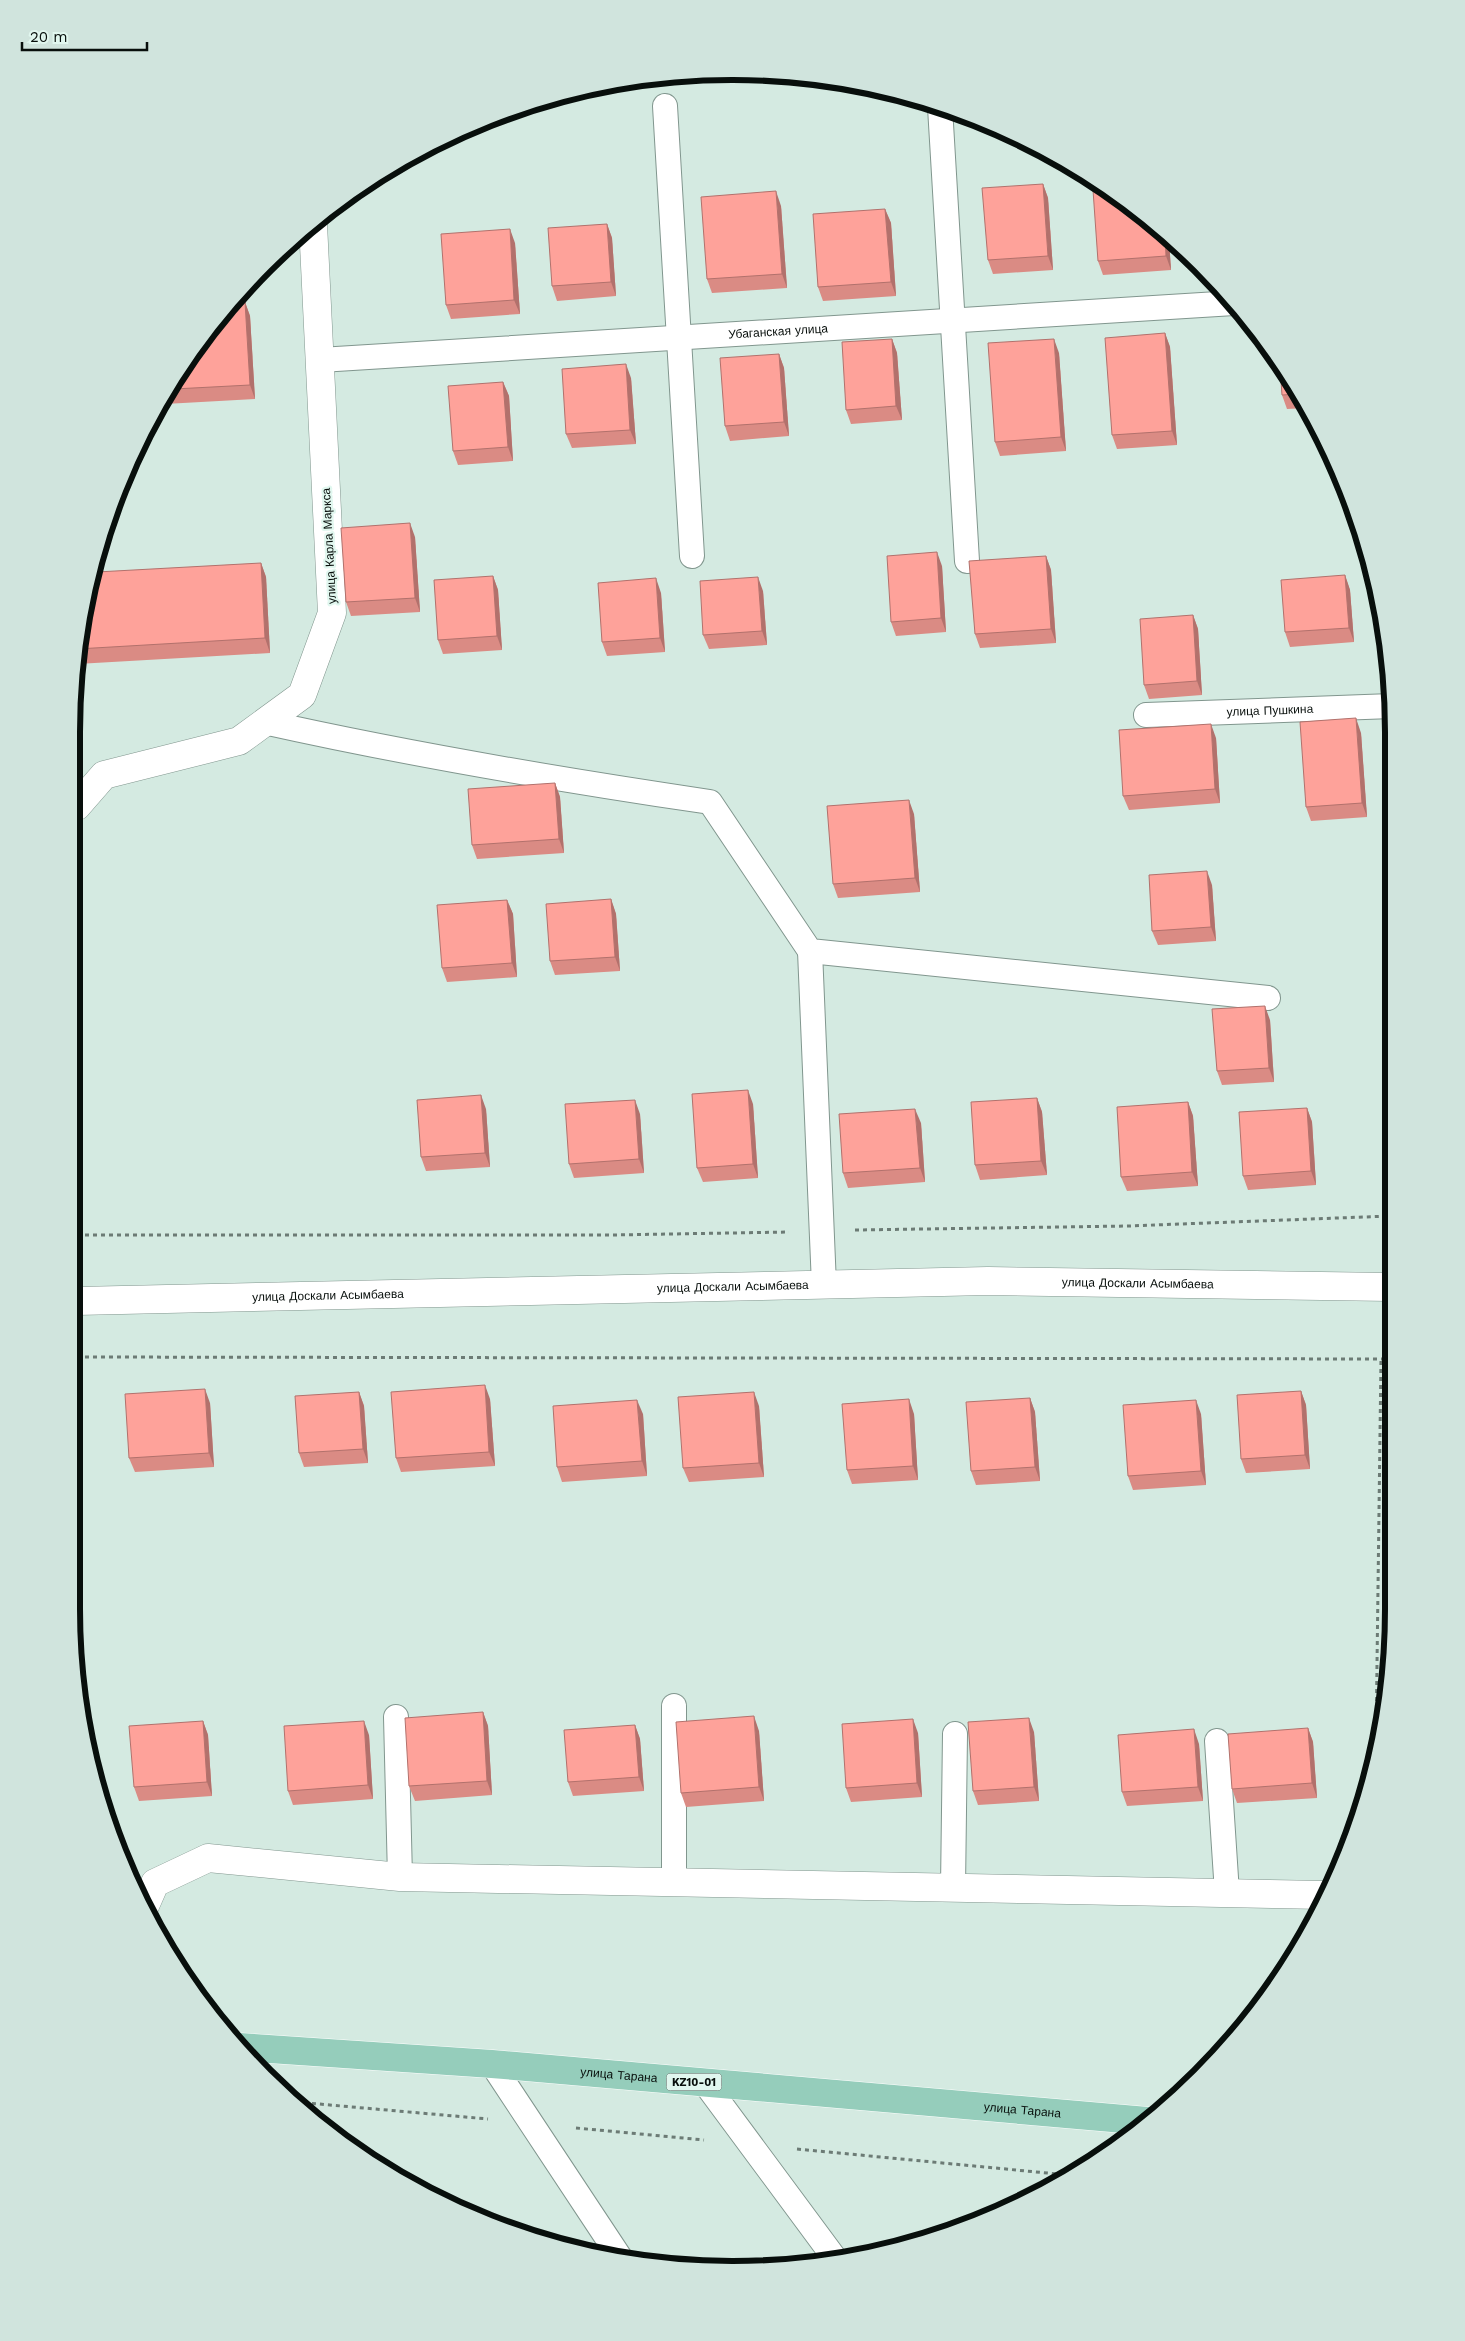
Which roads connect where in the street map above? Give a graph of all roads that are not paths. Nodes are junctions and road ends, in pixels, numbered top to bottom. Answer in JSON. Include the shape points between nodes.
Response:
{"nodes":[{"id":1,"x":665,"y":106,"type":"dead end"},
{"id":2,"x":940,"y":114,"type":"edge"},
{"id":3,"x":313,"y":233,"type":"edge"},
{"id":4,"x":1224,"y":304,"type":"edge"},
{"id":5,"x":952,"y":321,"type":"junction"},
{"id":6,"x":678,"y":337,"type":"junction"},
{"id":7,"x":320,"y":360,"type":"junction"},
{"id":8,"x":692,"y":556,"type":"dead end"},
{"id":9,"x":967,"y":561,"type":"edge"},
{"id":10,"x":1384,"y":706,"type":"edge"},
{"id":11,"x":1146,"y":715,"type":"dead end"},
{"id":12,"x":264,"y":722,"type":"junction"},
{"id":13,"x":80,"y":803,"type":"edge"},
{"id":14,"x":810,"y":951,"type":"junction"},
{"id":15,"x":1268,"y":998,"type":"dead end"},
{"id":16,"x":824,"y":1285,"type":"junction"},
{"id":17,"x":1385,"y":1287,"type":"edge"},
{"id":18,"x":80,"y":1301,"type":"edge"},
{"id":19,"x":674,"y":1706,"type":"dead end"},
{"id":20,"x":396,"y":1717,"type":"dead end"},
{"id":21,"x":955,"y":1734,"type":"dead end"},
{"id":22,"x":1218,"y":1741,"type":"dead end"},
{"id":23,"x":400,"y":1877,"type":"junction"},
{"id":24,"x":674,"y":1882,"type":"junction"},
{"id":25,"x":953,"y":1888,"type":"junction"},
{"id":26,"x":1227,"y":1893,"type":"junction"},
{"id":27,"x":1319,"y":1895,"type":"edge"},
{"id":28,"x":148,"y":1899,"type":"edge"},
{"id":29,"x":250,"y":2048,"type":"edge"},
{"id":30,"x":492,"y":2064,"type":"junction"},
{"id":31,"x":705,"y":2083,"type":"junction"},
{"id":32,"x":1137,"y":2120,"type":"edge"},
{"id":33,"x":615,"y":2250,"type":"edge"},
{"id":34,"x":831,"y":2253,"type":"edge"}],
"edges":[{"from":1,"to":6,"type":"lane"},
{"from":2,"to":5,"type":"lane"},
{"from":3,"to":7,"type":"street","name":"улица Карла Маркса"},
{"from":4,"to":5,"type":"lane","name":"Убаганская улица"},
{"from":5,"to":6,"type":"lane","name":"Убаганская улица"},
{"from":5,"to":9,"type":"lane"},
{"from":6,"to":7,"type":"lane","name":"Убаганская улица"},
{"from":6,"to":8,"type":"lane"},
{"from":7,"to":12,"type":"street","name":"улица Карла Маркса","via":[[332,613],[302,695]]},
{"from":10,"to":11,"type":"lane","name":"улица Пушкина"},
{"from":12,"to":13,"type":"street","name":"улица Карла Маркса","via":[[238,741],[104,775]]},
{"from":12,"to":14,"type":"lane","via":[[333,738],[578,783],[710,802]]},
{"from":14,"to":15,"type":"lane"},
{"from":14,"to":16,"type":"lane"},
{"from":16,"to":17,"type":"street","name":"улица Доскали Асымбаева","via":[[988,1281]]},
{"from":16,"to":18,"type":"street","name":"улица Доскали Асымбаева"},
{"from":19,"to":24,"type":"lane"},
{"from":20,"to":23,"type":"lane"},
{"from":21,"to":25,"type":"lane"},
{"from":22,"to":26,"type":"lane"},
{"from":23,"to":24,"type":"street"},
{"from":23,"to":28,"type":"street","via":[[208,1858],[155,1883]]},
{"from":24,"to":25,"type":"street"},
{"from":25,"to":26,"type":"street"},
{"from":26,"to":27,"type":"street"},
{"from":29,"to":30,"type":"main road","name":"улица Тарана","number":"KZ10-01"},
{"from":30,"to":31,"type":"main road","name":"улица Тарана","number":"KZ10-01"},
{"from":30,"to":33,"type":"lane"},
{"from":31,"to":32,"type":"main road","name":"улица Тарана","number":"KZ10-01"},
{"from":31,"to":34,"type":"lane"}]}
